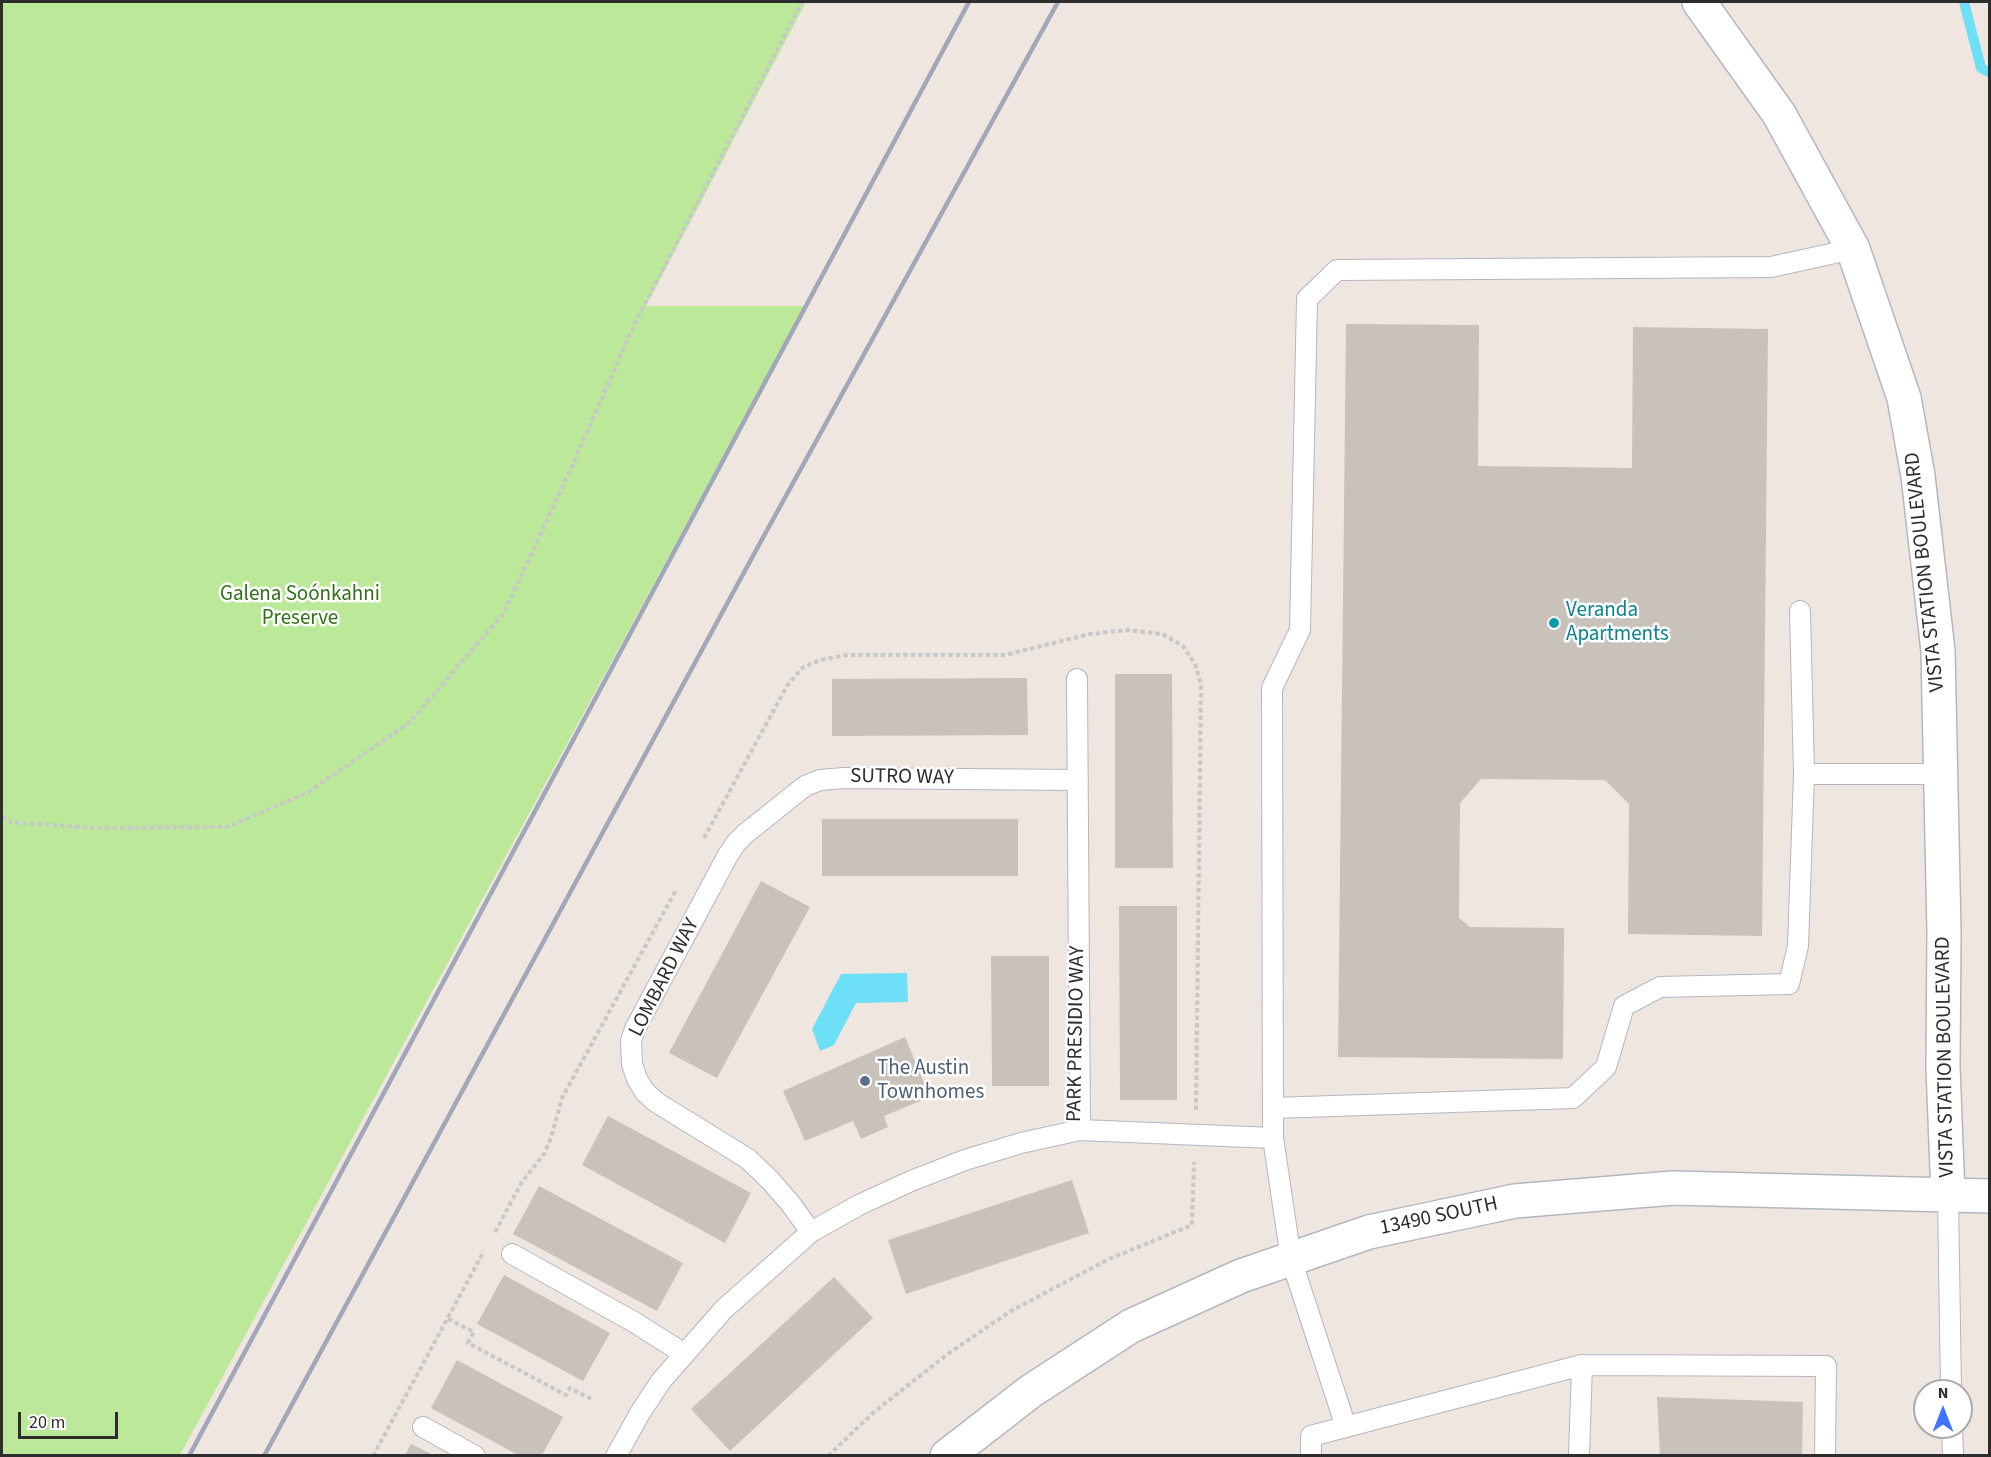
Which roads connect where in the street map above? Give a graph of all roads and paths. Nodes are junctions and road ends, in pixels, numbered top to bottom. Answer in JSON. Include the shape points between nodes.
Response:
{"nodes":[{"id":1,"x":802,"y":2,"type":"edge"},
{"id":2,"x":1699,"y":2,"type":"edge"},
{"id":3,"x":1853,"y":249,"type":"junction"},
{"id":4,"x":1800,"y":611,"type":"dead end"},
{"id":5,"x":1077,"y":679,"type":"dead end"},
{"id":6,"x":1804,"y":774,"type":"junction"},
{"id":7,"x":1940,"y":774,"type":"junction"},
{"id":8,"x":1077,"y":780,"type":"junction"},
{"id":9,"x":2,"y":816,"type":"edge"},
{"id":10,"x":745,"y":834,"type":"joint"},
{"id":11,"x":701,"y":843,"type":"dead end"},
{"id":12,"x":678,"y":885,"type":"dead end"},
{"id":13,"x":1273,"y":1108,"type":"junction"},
{"id":14,"x":1196,"y":1116,"type":"dead end"},
{"id":15,"x":1080,"y":1130,"type":"junction"},
{"id":16,"x":1273,"y":1138,"type":"junction"},
{"id":17,"x":1194,"y":1159,"type":"dead end"},
{"id":18,"x":1948,"y":1196,"type":"junction"},
{"id":19,"x":1989,"y":1196,"type":"edge"},
{"id":20,"x":811,"y":1232,"type":"junction"},
{"id":21,"x":494,"y":1234,"type":"dead end"},
{"id":22,"x":488,"y":1245,"type":"dead end"},
{"id":23,"x":512,"y":1254,"type":"dead end"},
{"id":24,"x":1291,"y":1259,"type":"junction"},
{"id":25,"x":448,"y":1319,"type":"junction"},
{"id":26,"x":683,"y":1353,"type":"junction"},
{"id":27,"x":1581,"y":1365,"type":"junction"},
{"id":28,"x":1951,"y":1379,"type":"edge"},
{"id":29,"x":591,"y":1399,"type":"dead end"},
{"id":30,"x":423,"y":1427,"type":"dead end"},
{"id":31,"x":1346,"y":1427,"type":"junction"},
{"id":32,"x":1952,"y":1439,"type":"edge"},
{"id":33,"x":620,"y":1454,"type":"edge"},
{"id":34,"x":373,"y":1455,"type":"edge"},
{"id":35,"x":475,"y":1455,"type":"edge"},
{"id":36,"x":828,"y":1455,"type":"edge"},
{"id":37,"x":947,"y":1455,"type":"edge"},
{"id":38,"x":1311,"y":1455,"type":"edge"},
{"id":39,"x":1580,"y":1455,"type":"edge"},
{"id":40,"x":1825,"y":1455,"type":"edge"},
{"id":41,"x":1953,"y":1455,"type":"edge"}],
"edges":[{"from":1,"to":9,"type":"path","via":[[634,323],[504,613],[410,722],[307,793],[227,827],[92,828],[11,822]]},
{"from":2,"to":3,"type":"street","name":"VISTA STATION BOULEVARD","via":[[1779,114]]},
{"from":3,"to":7,"type":"street","name":"VISTA STATION BOULEVARD","via":[[1904,398],[1918,476],[1938,651]]},
{"from":3,"to":13,"type":"lane","via":[[1771,267],[1337,270],[1307,299],[1300,630],[1272,688]]},
{"from":4,"to":6,"type":"lane"},
{"from":5,"to":8,"type":"lane","name":"PARK PRESIDIO WAY"},
{"from":6,"to":7,"type":"lane"},
{"from":6,"to":13,"type":"lane","via":[[1798,946],[1789,984],[1660,987],[1624,1006],[1606,1067],[1573,1098]]},
{"from":7,"to":18,"type":"street","name":"VISTA STATION BOULEVARD","via":[[1942,1067]]},
{"from":8,"to":10,"type":"lane","name":"SUTRO WAY","via":[[832,778],[805,786]]},
{"from":8,"to":15,"type":"lane","name":"PARK PRESIDIO WAY"},
{"from":10,"to":20,"type":"lane","name":"LOMBARD WAY","via":[[728,855],[635,1029],[632,1064],[645,1092],[748,1159],[770,1179]]},
{"from":11,"to":14,"type":"path","via":[[787,686],[802,669],[820,660],[847,655],[1005,655],[1090,634],[1127,630],[1162,634],[1183,646],[1195,664],[1201,684]]},
{"from":12,"to":21,"type":"path","via":[[562,1098],[544,1154],[522,1182]]},
{"from":13,"to":16,"type":"lane"},
{"from":15,"to":16,"type":"lane"},
{"from":15,"to":20,"type":"lane","name":"PARK PRESIDIO WAY","via":[[1021,1143],[943,1168],[859,1205]]},
{"from":16,"to":24,"type":"lane"},
{"from":17,"to":36,"type":"path","via":[[1192,1225],[1109,1259],[1011,1311],[874,1412]]},
{"from":18,"to":19,"type":"street","name":"13490 SOUTH"},
{"from":18,"to":24,"type":"street","name":"13490 SOUTH","via":[[1673,1188],[1515,1201],[1369,1232]]},
{"from":18,"to":28,"type":"lane"},
{"from":20,"to":26,"type":"lane","name":"PARK PRESIDIO WAY","via":[[724,1309]]},
{"from":22,"to":25,"type":"path"},
{"from":23,"to":26,"type":"lane"},
{"from":24,"to":31,"type":"lane"},
{"from":24,"to":37,"type":"street","name":"13490 SOUTH","via":[[1241,1276],[1131,1326],[1030,1391]]},
{"from":25,"to":29,"type":"path","via":[[474,1332],[468,1343],[566,1395],[570,1388]]},
{"from":25,"to":34,"type":"path"},
{"from":26,"to":33,"type":"lane","name":"PARK PRESIDIO WAY","via":[[650,1397]]},
{"from":27,"to":31,"type":"lane"},
{"from":27,"to":39,"type":"lane"},
{"from":27,"to":40,"type":"lane","via":[[1826,1366]]},
{"from":30,"to":35,"type":"lane"},
{"from":31,"to":38,"type":"lane","via":[[1311,1436]]},
{"from":32,"to":41,"type":"lane"}]}
